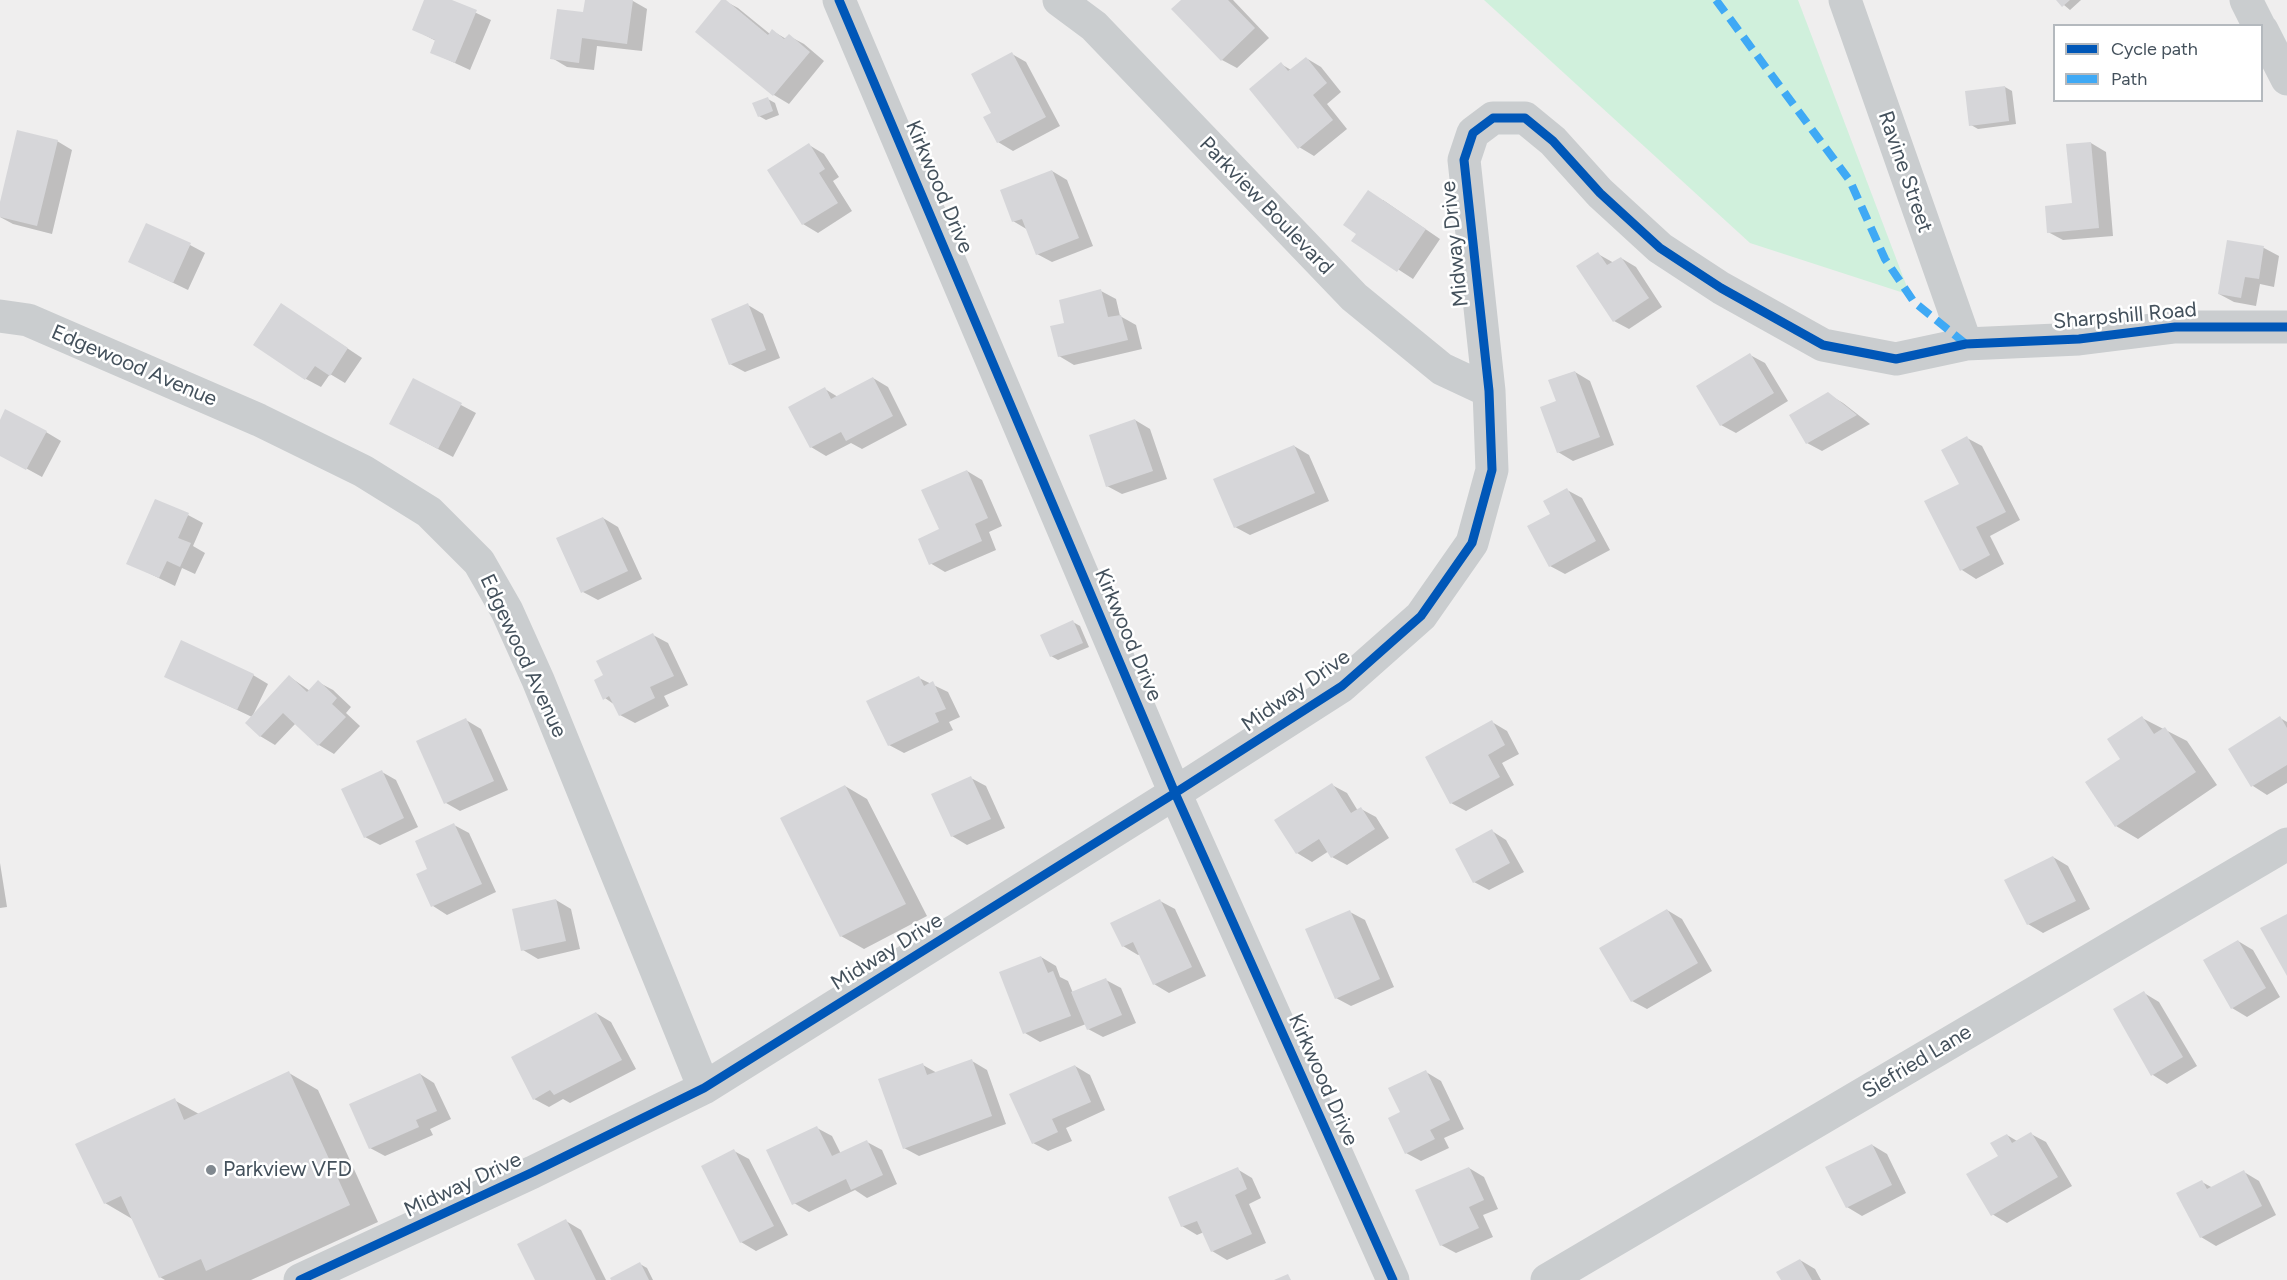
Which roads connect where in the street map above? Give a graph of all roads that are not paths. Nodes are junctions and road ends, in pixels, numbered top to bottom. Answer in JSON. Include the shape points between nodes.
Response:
{"nodes":[{"id":1,"x":839,"y":0,"type":"edge"},
{"id":2,"x":1059,"y":0,"type":"edge"},
{"id":3,"x":1845,"y":0,"type":"edge"},
{"id":4,"x":2246,"y":0,"type":"edge"},
{"id":5,"x":2258,"y":24,"type":"edge"},
{"id":6,"x":2263,"y":32,"type":"edge"},
{"id":7,"x":2287,"y":79,"type":"edge"},
{"id":8,"x":0,"y":316,"type":"edge"},
{"id":9,"x":2287,"y":327,"type":"edge"},
{"id":10,"x":1966,"y":344,"type":"junction"},
{"id":11,"x":1489,"y":391,"type":"junction"},
{"id":12,"x":1175,"y":793,"type":"junction"},
{"id":13,"x":2287,"y":844,"type":"edge"},
{"id":14,"x":704,"y":1088,"type":"junction"},
{"id":15,"x":300,"y":1280,"type":"edge"},
{"id":16,"x":1393,"y":1280,"type":"edge"},
{"id":17,"x":1547,"y":1280,"type":"edge"}],
"edges":[{"from":1,"to":12,"type":"street","name":"Kirkwood Drive"},
{"from":2,"to":11,"type":"street","name":"Parkview Boulevard","via":[[1094,26],[1354,297],[1442,369]]},
{"from":3,"to":10,"type":"street","name":"Ravine Street"},
{"from":4,"to":5,"type":"street"},
{"from":6,"to":7,"type":"street"},
{"from":8,"to":14,"type":"street","name":"Edgewood Avenue","via":[[28,320],[259,420],[363,471],[429,512],[479,562],[507,611],[538,680]]},
{"from":9,"to":10,"type":"street","name":"Sharpshill Road","via":[[2175,327],[2079,339]]},
{"from":10,"to":11,"type":"street","name":"Midway Drive","via":[[1896,359],[1823,345],[1721,288],[1660,248],[1525,118],[1493,118],[1473,133],[1464,160]]},
{"from":11,"to":12,"type":"street","name":"Midway Drive","via":[[1492,470],[1472,543],[1421,616],[1342,686]]},
{"from":12,"to":14,"type":"street","name":"Midway Drive"},
{"from":12,"to":16,"type":"street","name":"Kirkwood Drive"},
{"from":13,"to":17,"type":"street","name":"Siefried Lane"},
{"from":14,"to":15,"type":"street","name":"Midway Drive","via":[[533,1173]]}]}
